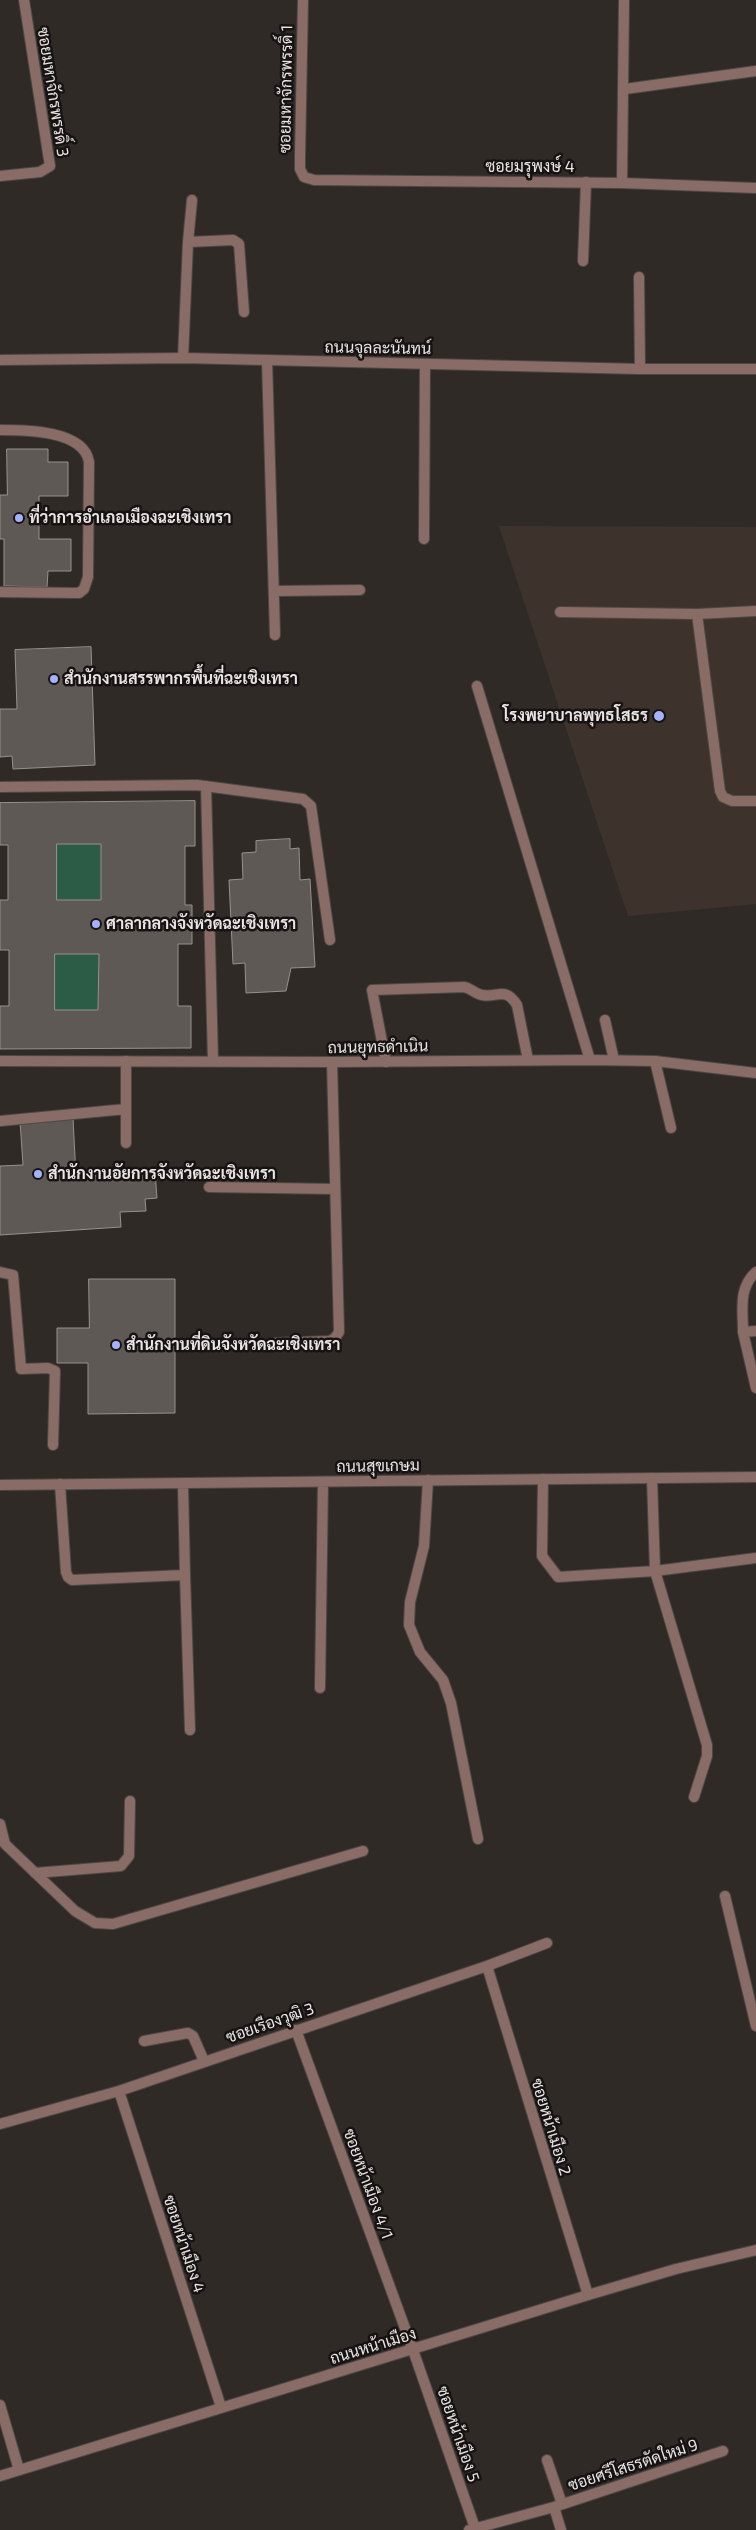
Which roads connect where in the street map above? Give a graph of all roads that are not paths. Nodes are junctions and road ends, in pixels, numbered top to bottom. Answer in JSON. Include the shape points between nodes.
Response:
{"nodes":[{"id":1,"x":24,"y":0,"type":"edge"},
{"id":2,"x":302,"y":0,"type":"edge"},
{"id":3,"x":624,"y":0,"type":"edge"},
{"id":4,"x":756,"y":71,"type":"edge"},
{"id":5,"x":625,"y":89,"type":"junction"},
{"id":6,"x":0,"y":176,"type":"edge"},
{"id":7,"x":304,"y":177,"type":"joint"},
{"id":8,"x":586,"y":182,"type":"junction"},
{"id":9,"x":622,"y":182,"type":"junction"},
{"id":10,"x":756,"y":188,"type":"edge"},
{"id":11,"x":192,"y":200,"type":"dead end"},
{"id":12,"x":188,"y":242,"type":"junction"},
{"id":13,"x":583,"y":261,"type":"dead end"},
{"id":14,"x":639,"y":277,"type":"dead end"},
{"id":15,"x":244,"y":312,"type":"dead end"},
{"id":16,"x":183,"y":358,"type":"junction"},
{"id":17,"x":0,"y":360,"type":"edge"},
{"id":18,"x":267,"y":360,"type":"junction"},
{"id":19,"x":425,"y":364,"type":"junction"},
{"id":20,"x":640,"y":369,"type":"junction"},
{"id":21,"x":756,"y":369,"type":"edge"},
{"id":22,"x":0,"y":430,"type":"edge"},
{"id":23,"x":424,"y":539,"type":"dead end"},
{"id":24,"x":360,"y":590,"type":"dead end"},
{"id":25,"x":0,"y":592,"type":"edge"},
{"id":26,"x":274,"y":592,"type":"junction"},
{"id":27,"x":560,"y":612,"type":"dead end"},
{"id":28,"x":756,"y":612,"type":"edge"},
{"id":29,"x":697,"y":614,"type":"junction"},
{"id":30,"x":275,"y":635,"type":"dead end"},
{"id":31,"x":477,"y":686,"type":"dead end"},
{"id":32,"x":206,"y":786,"type":"junction"},
{"id":33,"x":0,"y":787,"type":"edge"},
{"id":34,"x":756,"y":801,"type":"edge"},
{"id":35,"x":330,"y":940,"type":"dead end"},
{"id":36,"x":605,"y":1020,"type":"dead end"},
{"id":37,"x":528,"y":1060,"type":"junction"},
{"id":38,"x":590,"y":1060,"type":"junction"},
{"id":39,"x":614,"y":1060,"type":"junction"},
{"id":40,"x":0,"y":1061,"type":"edge"},
{"id":41,"x":126,"y":1061,"type":"junction"},
{"id":42,"x":655,"y":1061,"type":"junction"},
{"id":43,"x":213,"y":1062,"type":"junction"},
{"id":44,"x":332,"y":1062,"type":"junction"},
{"id":45,"x":386,"y":1062,"type":"junction"},
{"id":46,"x":756,"y":1073,"type":"edge"},
{"id":47,"x":126,"y":1109,"type":"junction"},
{"id":48,"x":0,"y":1121,"type":"edge"},
{"id":49,"x":671,"y":1128,"type":"dead end"},
{"id":50,"x":126,"y":1143,"type":"dead end"},
{"id":51,"x":210,"y":1187,"type":"dead end"},
{"id":52,"x":335,"y":1190,"type":"junction"},
{"id":53,"x":0,"y":1272,"type":"edge"},
{"id":54,"x":756,"y":1272,"type":"edge"},
{"id":55,"x":756,"y":1331,"type":"edge"},
{"id":56,"x":743,"y":1332,"type":"junction"},
{"id":57,"x":276,"y":1343,"type":"dead end"},
{"id":58,"x":756,"y":1388,"type":"edge"},
{"id":59,"x":53,"y":1445,"type":"dead end"},
{"id":60,"x":756,"y":1477,"type":"edge"},
{"id":61,"x":652,"y":1478,"type":"junction"},
{"id":62,"x":543,"y":1479,"type":"junction"},
{"id":63,"x":428,"y":1480,"type":"junction"},
{"id":64,"x":323,"y":1482,"type":"junction"},
{"id":65,"x":60,"y":1484,"type":"junction"},
{"id":66,"x":183,"y":1484,"type":"junction"},
{"id":67,"x":0,"y":1485,"type":"edge"},
{"id":68,"x":756,"y":1558,"type":"edge"},
{"id":69,"x":655,"y":1571,"type":"junction"},
{"id":70,"x":185,"y":1575,"type":"junction"},
{"id":71,"x":320,"y":1688,"type":"dead end"},
{"id":72,"x":190,"y":1730,"type":"dead end"},
{"id":73,"x":694,"y":1797,"type":"dead end"},
{"id":74,"x":130,"y":1801,"type":"dead end"},
{"id":75,"x":0,"y":1824,"type":"edge"},
{"id":76,"x":478,"y":1838,"type":"dead end"},
{"id":77,"x":363,"y":1851,"type":"dead end"},
{"id":78,"x":35,"y":1873,"type":"junction"},
{"id":79,"x":725,"y":1896,"type":"dead end"},
{"id":80,"x":547,"y":1943,"type":"dead end"},
{"id":81,"x":487,"y":1966,"type":"junction"},
{"id":82,"x":756,"y":2026,"type":"edge"},
{"id":83,"x":296,"y":2030,"type":"junction"},
{"id":84,"x":144,"y":2041,"type":"dead end"},
{"id":85,"x":204,"y":2061,"type":"junction"},
{"id":86,"x":119,"y":2090,"type":"junction"},
{"id":87,"x":0,"y":2124,"type":"edge"},
{"id":88,"x":756,"y":2250,"type":"edge"},
{"id":89,"x":588,"y":2295,"type":"junction"},
{"id":90,"x":413,"y":2350,"type":"junction"},
{"id":91,"x":0,"y":2405,"type":"edge"},
{"id":92,"x":221,"y":2407,"type":"junction"},
{"id":93,"x":723,"y":2451,"type":"dead end"},
{"id":94,"x":547,"y":2460,"type":"dead end"},
{"id":95,"x":19,"y":2470,"type":"junction"},
{"id":96,"x":0,"y":2476,"type":"edge"},
{"id":97,"x":558,"y":2506,"type":"junction"},
{"id":98,"x":472,"y":2529,"type":"edge"},
{"id":99,"x":561,"y":2530,"type":"edge"}],
"edges":[{"from":1,"to":6,"type":"street","name":"ซอยมหาจักรพรรดิ์ 3","via":[[50,166],[40,172]]},
{"from":2,"to":7,"type":"street","name":"ซอยมหาจักรพรรดิ์ 1","via":[[300,170]]},
{"from":3,"to":5,"type":"street"},
{"from":4,"to":5,"type":"street"},
{"from":5,"to":9,"type":"street"},
{"from":7,"to":8,"type":"street","name":"ซอยมรุพงษ์ 4","via":[[314,180]]},
{"from":8,"to":9,"type":"street","name":"ซอยมรุพงษ์ 4"},
{"from":8,"to":13,"type":"street"},
{"from":9,"to":10,"type":"street","name":"ซอยมรุพงษ์ 4"},
{"from":11,"to":12,"type":"street"},
{"from":12,"to":15,"type":"street","via":[[233,240],[239,244]]},
{"from":12,"to":16,"type":"street"},
{"from":14,"to":20,"type":"street"},
{"from":16,"to":17,"type":"street","name":"ถนนจุลละนันทน์"},
{"from":16,"to":18,"type":"street","name":"ถนนจุลละนันทน์"},
{"from":18,"to":19,"type":"street","name":"ถนนจุลละนันทน์"},
{"from":18,"to":26,"type":"street"},
{"from":19,"to":20,"type":"street","name":"ถนนจุลละนันทน์"},
{"from":19,"to":23,"type":"street"},
{"from":20,"to":21,"type":"street","name":"ถนนจุลละนันทน์"},
{"from":22,"to":25,"type":"street","via":[[40,432],[69,438],[86,452],[89,462],[88,577],[84,589],[79,592]]},
{"from":24,"to":26,"type":"street"},
{"from":26,"to":30,"type":"street"},
{"from":27,"to":29,"type":"street"},
{"from":28,"to":29,"type":"street"},
{"from":29,"to":34,"type":"street","via":[[720,791],[723,797],[732,801]]},
{"from":31,"to":38,"type":"street"},
{"from":32,"to":33,"type":"street"},
{"from":32,"to":35,"type":"street","via":[[291,796],[312,806]]},
{"from":32,"to":43,"type":"street"},
{"from":36,"to":39,"type":"street"},
{"from":37,"to":38,"type":"street","name":"ถนนยุทธดำเนิน"},
{"from":37,"to":45,"type":"street","name":"ถนนยุทธดำเนิน"},
{"from":37,"to":45,"type":"street","via":[[513,998],[502,994],[481,995],[472,988],[464,987],[372,990]]},
{"from":38,"to":39,"type":"street","name":"ถนนยุทธดำเนิน"},
{"from":39,"to":42,"type":"street","name":"ถนนยุทธดำเนิน"},
{"from":40,"to":41,"type":"street","name":"ถนนยุทธดำเนิน"},
{"from":41,"to":43,"type":"street","name":"ถนนยุทธดำเนิน"},
{"from":41,"to":47,"type":"street"},
{"from":42,"to":46,"type":"street","name":"ถนนยุทธดำเนิน"},
{"from":42,"to":49,"type":"street"},
{"from":43,"to":44,"type":"street","name":"ถนนยุทธดำเนิน"},
{"from":44,"to":45,"type":"street","name":"ถนนยุทธดำเนิน"},
{"from":44,"to":52,"type":"street"},
{"from":47,"to":48,"type":"street"},
{"from":47,"to":50,"type":"street"},
{"from":51,"to":52,"type":"street"},
{"from":52,"to":57,"type":"street","via":[[339,1332],[330,1341]]},
{"from":53,"to":59,"type":"street","via":[[13,1275],[21,1369],[48,1368],[55,1371]]},
{"from":54,"to":56,"type":"street","via":[[750,1277],[742,1295]]},
{"from":55,"to":56,"type":"street"},
{"from":56,"to":58,"type":"street"},
{"from":60,"to":61,"type":"street","name":"ถนนสุขเกษม"},
{"from":61,"to":62,"type":"street","name":"ถนนสุขเกษม"},
{"from":61,"to":69,"type":"street"},
{"from":62,"to":63,"type":"street","name":"ถนนสุขเกษม"},
{"from":62,"to":69,"type":"street","via":[[542,1556],[558,1577]]},
{"from":63,"to":64,"type":"street","name":"ถนนสุขเกษม"},
{"from":63,"to":76,"type":"street","via":[[424,1546],[410,1602],[409,1625],[420,1652],[443,1680],[451,1703]]},
{"from":64,"to":66,"type":"street","name":"ถนนสุขเกษม"},
{"from":64,"to":71,"type":"street"},
{"from":65,"to":66,"type":"street","name":"ถนนสุขเกษม"},
{"from":65,"to":67,"type":"street","name":"ถนนสุขเกษม"},
{"from":65,"to":70,"type":"street","via":[[68,1577],[72,1580]]},
{"from":66,"to":70,"type":"street"},
{"from":68,"to":69,"type":"street"},
{"from":69,"to":73,"type":"street","via":[[707,1745],[707,1756]]},
{"from":70,"to":72,"type":"street"},
{"from":74,"to":78,"type":"street","via":[[129,1856],[121,1866]]},
{"from":75,"to":78,"type":"street","via":[[5,1844]]},
{"from":77,"to":78,"type":"street","via":[[113,1924],[96,1923],[75,1911]]},
{"from":79,"to":82,"type":"street"},
{"from":80,"to":81,"type":"street","name":"ซอยเรืองวุฒิ 3"},
{"from":81,"to":83,"type":"street","name":"ซอยเรืองวุฒิ 3"},
{"from":81,"to":89,"type":"street","name":"ซอยหน้าเมือง 2"},
{"from":83,"to":85,"type":"street","name":"ซอยเรืองวุฒิ 3"},
{"from":83,"to":90,"type":"street","name":"ซอยหน้าเมือง 4/1"},
{"from":84,"to":85,"type":"street","via":[[188,2033],[193,2036]]},
{"from":85,"to":86,"type":"street","name":"ซอยเรืองวุฒิ 3"},
{"from":86,"to":87,"type":"street","name":"ซอยเรืองวุฒิ 3"},
{"from":86,"to":92,"type":"street","name":"ซอยหน้าเมือง 4"},
{"from":88,"to":89,"type":"street","name":"ถนนหน้าเมือง"},
{"from":89,"to":90,"type":"street","name":"ถนนหน้าเมือง"},
{"from":90,"to":92,"type":"street","name":"ถนนหน้าเมือง"},
{"from":90,"to":98,"type":"street","name":"ซอยหน้าเมือง 5"},
{"from":91,"to":95,"type":"street"},
{"from":92,"to":95,"type":"street","name":"ถนนหน้าเมือง"},
{"from":93,"to":97,"type":"street","name":"ซอยศรีโสธรตัดใหม่ 9"},
{"from":94,"to":97,"type":"street"},
{"from":95,"to":96,"type":"street","name":"ถนนหน้าเมือง"},
{"from":97,"to":98,"type":"street","name":"ซอยศรีโสธรตัดใหม่ 9"},
{"from":97,"to":99,"type":"street","name":"ซอยศรีโสธรตัดใหม่ 9"}]}
